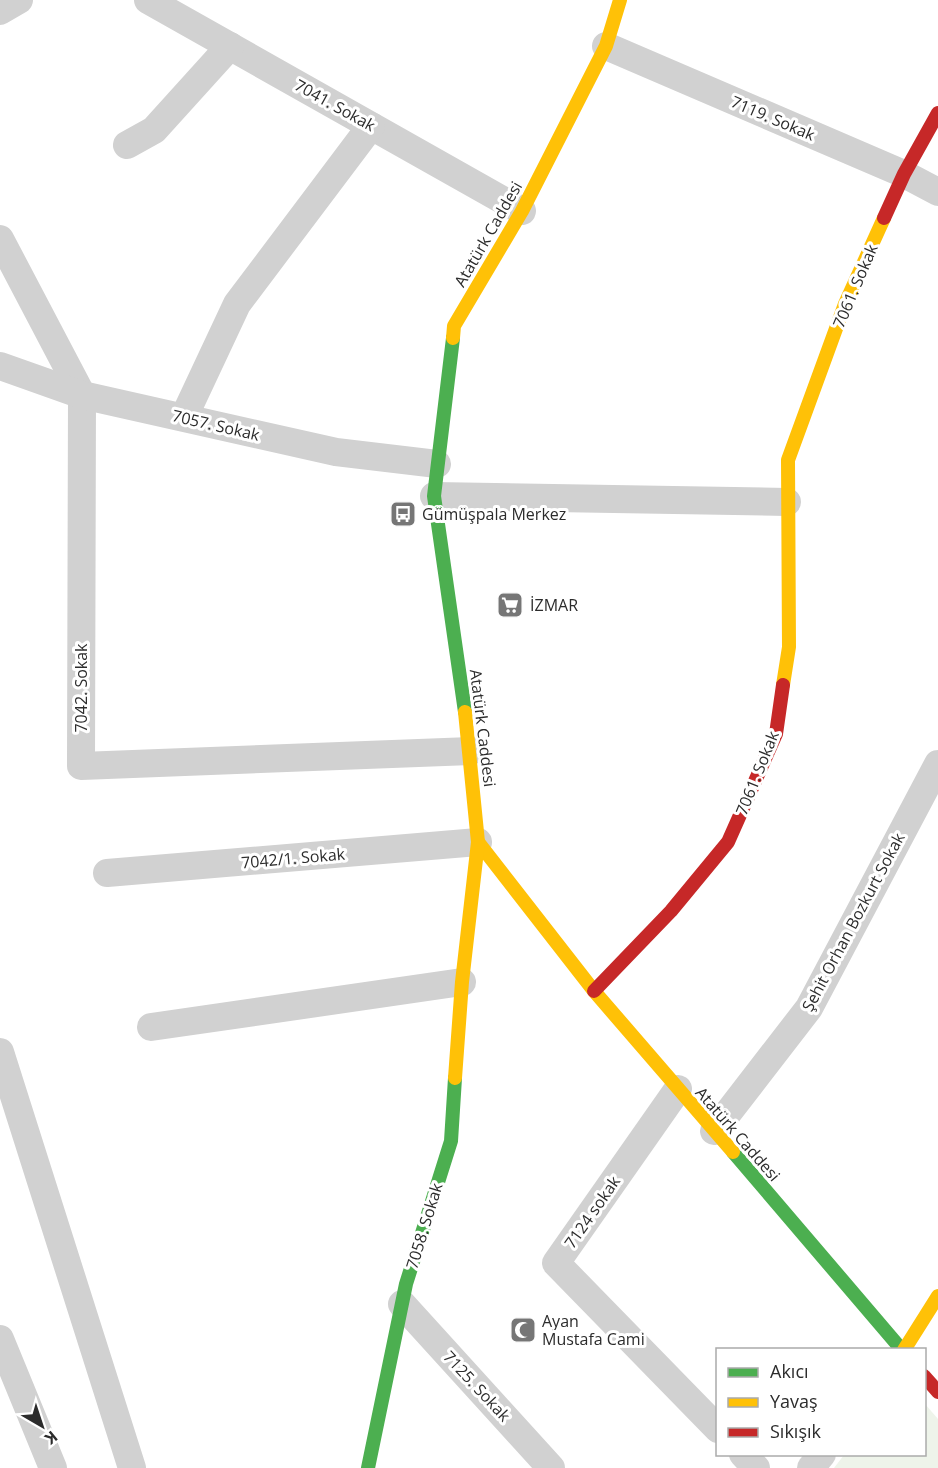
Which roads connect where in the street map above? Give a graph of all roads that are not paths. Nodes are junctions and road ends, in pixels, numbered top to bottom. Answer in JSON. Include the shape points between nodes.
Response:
{"nodes":[{"id":1,"x":19,"y":0,"type":"edge"},
{"id":2,"x":148,"y":0,"type":"edge"},
{"id":3,"x":620,"y":0,"type":"edge"},
{"id":4,"x":0,"y":11,"type":"edge"},
{"id":5,"x":230,"y":46,"type":"junction"},
{"id":6,"x":606,"y":46,"type":"junction"},
{"id":7,"x":938,"y":113,"type":"edge"},
{"id":8,"x":371,"y":126,"type":"junction"},
{"id":9,"x":128,"y":145,"type":"dead end"},
{"id":10,"x":904,"y":174,"type":"junction"},
{"id":11,"x":938,"y":192,"type":"edge"},
{"id":12,"x":522,"y":211,"type":"junction"},
{"id":13,"x":0,"y":239,"type":"edge"},
{"id":14,"x":0,"y":366,"type":"edge"},
{"id":15,"x":82,"y":394,"type":"junction"},
{"id":16,"x":184,"y":417,"type":"junction"},
{"id":17,"x":437,"y":464,"type":"junction"},
{"id":18,"x":434,"y":496,"type":"junction"},
{"id":19,"x":787,"y":502,"type":"junction"},
{"id":20,"x":471,"y":750,"type":"junction"},
{"id":21,"x":938,"y":764,"type":"edge"},
{"id":22,"x":478,"y":842,"type":"junction"},
{"id":23,"x":107,"y":873,"type":"dead end"},
{"id":24,"x":462,"y":982,"type":"junction"},
{"id":25,"x":594,"y":992,"type":"junction"},
{"id":26,"x":151,"y":1027,"type":"dead end"},
{"id":27,"x":0,"y":1052,"type":"edge"},
{"id":28,"x":678,"y":1089,"type":"junction"},
{"id":29,"x":714,"y":1131,"type":"junction"},
{"id":30,"x":938,"y":1296,"type":"edge"},
{"id":31,"x":402,"y":1304,"type":"junction"},
{"id":32,"x":0,"y":1339,"type":"edge"},
{"id":33,"x":901,"y":1348,"type":"edge"},
{"id":34,"x":904,"y":1348,"type":"edge"},
{"id":35,"x":926,"y":1378,"type":"edge"},
{"id":36,"x":938,"y":1392,"type":"edge"},
{"id":37,"x":716,"y":1428,"type":"edge"},
{"id":38,"x":744,"y":1456,"type":"edge"},
{"id":39,"x":821,"y":1456,"type":"edge"},
{"id":40,"x":53,"y":1468,"type":"edge"},
{"id":41,"x":132,"y":1468,"type":"edge"},
{"id":42,"x":368,"y":1468,"type":"edge"},
{"id":43,"x":551,"y":1468,"type":"edge"},
{"id":44,"x":756,"y":1468,"type":"edge"},
{"id":45,"x":811,"y":1468,"type":"edge"}],
"edges":[{"from":1,"to":4,"type":"street"},
{"from":2,"to":5,"type":"street","name":"7041. Sokak"},
{"from":3,"to":6,"type":"main road","name":"Atatürk Caddesi"},
{"from":5,"to":8,"type":"street","name":"7041. Sokak"},
{"from":5,"to":9,"type":"street","via":[[154,130]]},
{"from":6,"to":10,"type":"street","name":"7119. Sokak"},
{"from":6,"to":12,"type":"main road","name":"Atatürk Caddesi"},
{"from":7,"to":10,"type":"main road","name":"7061. Sokak"},
{"from":8,"to":12,"type":"street","name":"7041. Sokak"},
{"from":8,"to":16,"type":"street","via":[[237,304]]},
{"from":10,"to":11,"type":"street","name":"7119. Sokak"},
{"from":10,"to":19,"type":"main road","name":"7061. Sokak","via":[[845,304],[788,460]]},
{"from":12,"to":17,"type":"main road","name":"Atatürk Caddesi","via":[[454,326]]},
{"from":13,"to":15,"type":"street","name":"7042. Sokak"},
{"from":14,"to":15,"type":"street","name":"7057. Sokak"},
{"from":15,"to":16,"type":"street","name":"7057. Sokak"},
{"from":15,"to":20,"type":"street","name":"7042. Sokak","via":[[81,766]]},
{"from":16,"to":17,"type":"street","name":"7057. Sokak","via":[[336,452]]},
{"from":17,"to":18,"type":"main road","name":"Atatürk Caddesi"},
{"from":18,"to":19,"type":"street"},
{"from":18,"to":20,"type":"main road","name":"Atatürk Caddesi"},
{"from":19,"to":25,"type":"main road","name":"7061. Sokak","via":[[789,647],[776,734],[728,842],[671,911]]},
{"from":20,"to":22,"type":"main road","name":"Atatürk Caddesi"},
{"from":21,"to":29,"type":"street","name":"Şehit Orhan Bozkurt Sokak","via":[[809,1008]]},
{"from":22,"to":23,"type":"street","name":"7042/1. Sokak"},
{"from":22,"to":24,"type":"main road","name":"7058. Sokak"},
{"from":22,"to":25,"type":"main road","name":"Atatürk Caddesi"},
{"from":24,"to":26,"type":"street"},
{"from":24,"to":31,"type":"main road","name":"7058. Sokak","via":[[450,1141]]},
{"from":25,"to":28,"type":"main road","name":"Atatürk Caddesi"},
{"from":27,"to":41,"type":"street"},
{"from":28,"to":29,"type":"main road","name":"Atatürk Caddesi"},
{"from":28,"to":37,"type":"street","name":"7124 sokak","via":[[556,1263]]},
{"from":29,"to":33,"type":"main road","name":"Atatürk Caddesi"},
{"from":30,"to":34,"type":"main road"},
{"from":31,"to":42,"type":"main road","name":"7058. Sokak"},
{"from":31,"to":43,"type":"street","name":"7125. Sokak"},
{"from":32,"to":40,"type":"street"},
{"from":35,"to":36,"type":"main road"},
{"from":38,"to":44,"type":"street"},
{"from":39,"to":45,"type":"street"}]}
